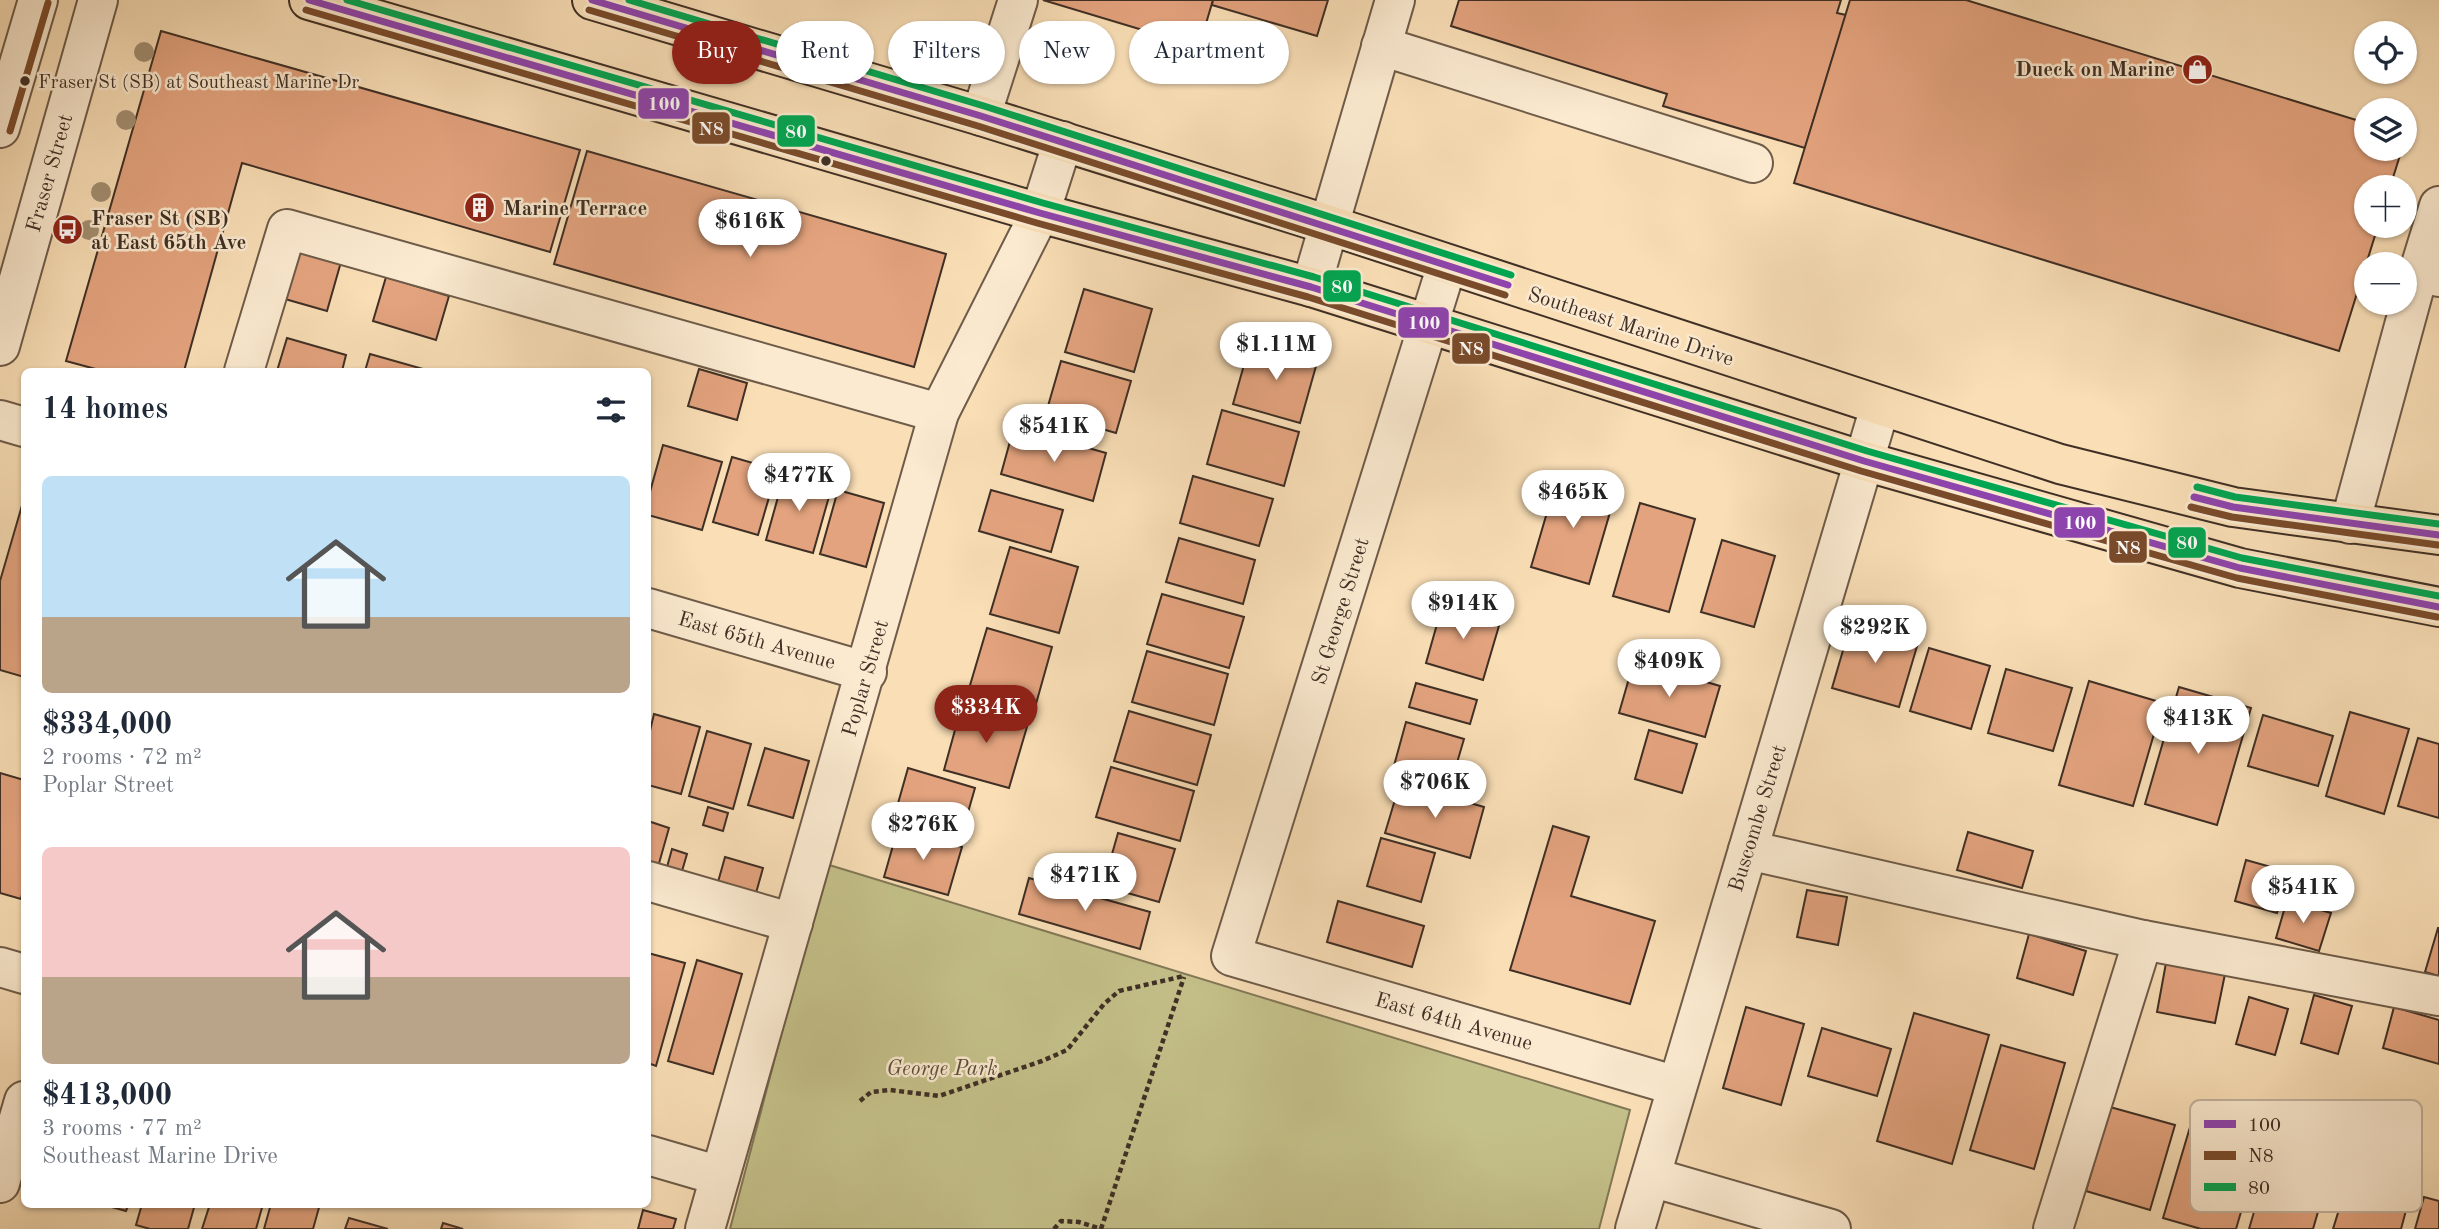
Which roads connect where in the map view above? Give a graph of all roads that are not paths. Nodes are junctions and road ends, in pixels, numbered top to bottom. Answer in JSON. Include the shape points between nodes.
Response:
{"nodes":[{"id":1,"x":37,"y":0,"type":"edge"},
{"id":2,"x":98,"y":0,"type":"edge"},
{"id":3,"x":309,"y":0,"type":"edge"},
{"id":4,"x":593,"y":0,"type":"edge"},
{"id":5,"x":1018,"y":0,"type":"edge"},
{"id":6,"x":1395,"y":0,"type":"edge"},
{"id":7,"x":1381,"y":46,"type":"junction"},
{"id":8,"x":981,"y":116,"type":"junction"},
{"id":9,"x":0,"y":128,"type":"edge"},
{"id":10,"x":1063,"y":141,"type":"junction"},
{"id":11,"x":1753,"y":163,"type":"dead end"},
{"id":12,"x":2439,"y":206,"type":"edge"},
{"id":13,"x":1040,"y":213,"type":"junction"},
{"id":14,"x":1329,"y":225,"type":"junction"},
{"id":15,"x":1447,"y":265,"type":"junction"},
{"id":16,"x":2429,"y":274,"type":"edge"},
{"id":17,"x":1311,"y":286,"type":"junction"},
{"id":18,"x":1430,"y":326,"type":"junction"},
{"id":19,"x":0,"y":346,"type":"edge"},
{"id":20,"x":245,"y":368,"type":"edge"},
{"id":21,"x":1880,"y":407,"type":"junction"},
{"id":22,"x":939,"y":412,"type":"junction"},
{"id":23,"x":0,"y":420,"type":"edge"},
{"id":24,"x":21,"y":426,"type":"edge"},
{"id":25,"x":1864,"y":461,"type":"junction"},
{"id":26,"x":2350,"y":524,"type":"junction"},
{"id":27,"x":2439,"y":535,"type":"edge"},
{"id":28,"x":2439,"y":607,"type":"edge"},
{"id":29,"x":651,"y":609,"type":"edge"},
{"id":30,"x":867,"y":672,"type":"junction"},
{"id":31,"x":1748,"y":850,"type":"junction"},
{"id":32,"x":651,"y":882,"type":"edge"},
{"id":33,"x":793,"y":923,"type":"junction"},
{"id":34,"x":2143,"y":940,"type":"junction"},
{"id":35,"x":1231,"y":956,"type":"joint"},
{"id":36,"x":0,"y":967,"type":"edge"},
{"id":37,"x":21,"y":973,"type":"edge"},
{"id":38,"x":2439,"y":996,"type":"edge"},
{"id":39,"x":1677,"y":1086,"type":"junction"},
{"id":40,"x":21,"y":1111,"type":"edge"},
{"id":41,"x":651,"y":1157,"type":"edge"},
{"id":42,"x":720,"y":1177,"type":"junction"},
{"id":43,"x":1651,"y":1177,"type":"junction"},
{"id":44,"x":0,"y":1183,"type":"edge"},
{"id":45,"x":705,"y":1229,"type":"edge"},
{"id":46,"x":1635,"y":1229,"type":"edge"},
{"id":47,"x":1831,"y":1229,"type":"edge"},
{"id":48,"x":2053,"y":1229,"type":"edge"}],
"edges":[{"from":1,"to":9,"type":"street"},
{"from":2,"to":19,"type":"street","name":"Fraser Street"},
{"from":3,"to":13,"type":"main road"},
{"from":4,"to":8,"type":"main road","name":"Southeast Marine Drive"},
{"from":5,"to":8,"type":"street"},
{"from":6,"to":7,"type":"street"},
{"from":7,"to":11,"type":"street"},
{"from":7,"to":14,"type":"street"},
{"from":8,"to":10,"type":"main road","name":"Southeast Marine Drive"},
{"from":10,"to":13,"type":"street","name":"Poplar Street"},
{"from":10,"to":14,"type":"main road","name":"Southeast Marine Drive"},
{"from":12,"to":16,"type":"street"},
{"from":13,"to":17,"type":"main road"},
{"from":13,"to":22,"type":"street","name":"Poplar Street"},
{"from":14,"to":15,"type":"main road","name":"Southeast Marine Drive"},
{"from":14,"to":17,"type":"street"},
{"from":15,"to":18,"type":"street","name":"St George Street"},
{"from":15,"to":21,"type":"main road","name":"Southeast Marine Drive"},
{"from":16,"to":26,"type":"street"},
{"from":17,"to":18,"type":"main road"},
{"from":18,"to":25,"type":"main road"},
{"from":18,"to":35,"type":"street","name":"St George Street"},
{"from":20,"to":22,"type":"street","via":[[287,229]]},
{"from":21,"to":25,"type":"street","name":"Buscombe Street"},
{"from":21,"to":26,"type":"main road","name":"Southeast Marine Drive","via":[[2087,471],[2233,507]]},
{"from":22,"to":30,"type":"street","name":"Poplar Street"},
{"from":23,"to":24,"type":"street"},
{"from":25,"to":28,"type":"main road","via":[[2240,568]]},
{"from":25,"to":31,"type":"street","name":"Buscombe Street"},
{"from":26,"to":27,"type":"main road","name":"Southeast Marine Drive"},
{"from":29,"to":30,"type":"street","name":"East 65th Avenue"},
{"from":30,"to":33,"type":"street","name":"Poplar Street"},
{"from":31,"to":34,"type":"street"},
{"from":31,"to":39,"type":"street","name":"Buscombe Street"},
{"from":32,"to":33,"type":"street"},
{"from":33,"to":42,"type":"street","name":"Poplar Street"},
{"from":34,"to":38,"type":"street"},
{"from":34,"to":48,"type":"street"},
{"from":35,"to":39,"type":"street","name":"East 64th Avenue"},
{"from":36,"to":37,"type":"street"},
{"from":39,"to":43,"type":"street","name":"Buscombe Street"},
{"from":40,"to":44,"type":"street"},
{"from":41,"to":42,"type":"street"},
{"from":42,"to":45,"type":"street","name":"Poplar Street"},
{"from":43,"to":46,"type":"street","name":"Buscombe Street"},
{"from":43,"to":47,"type":"street"}]}
